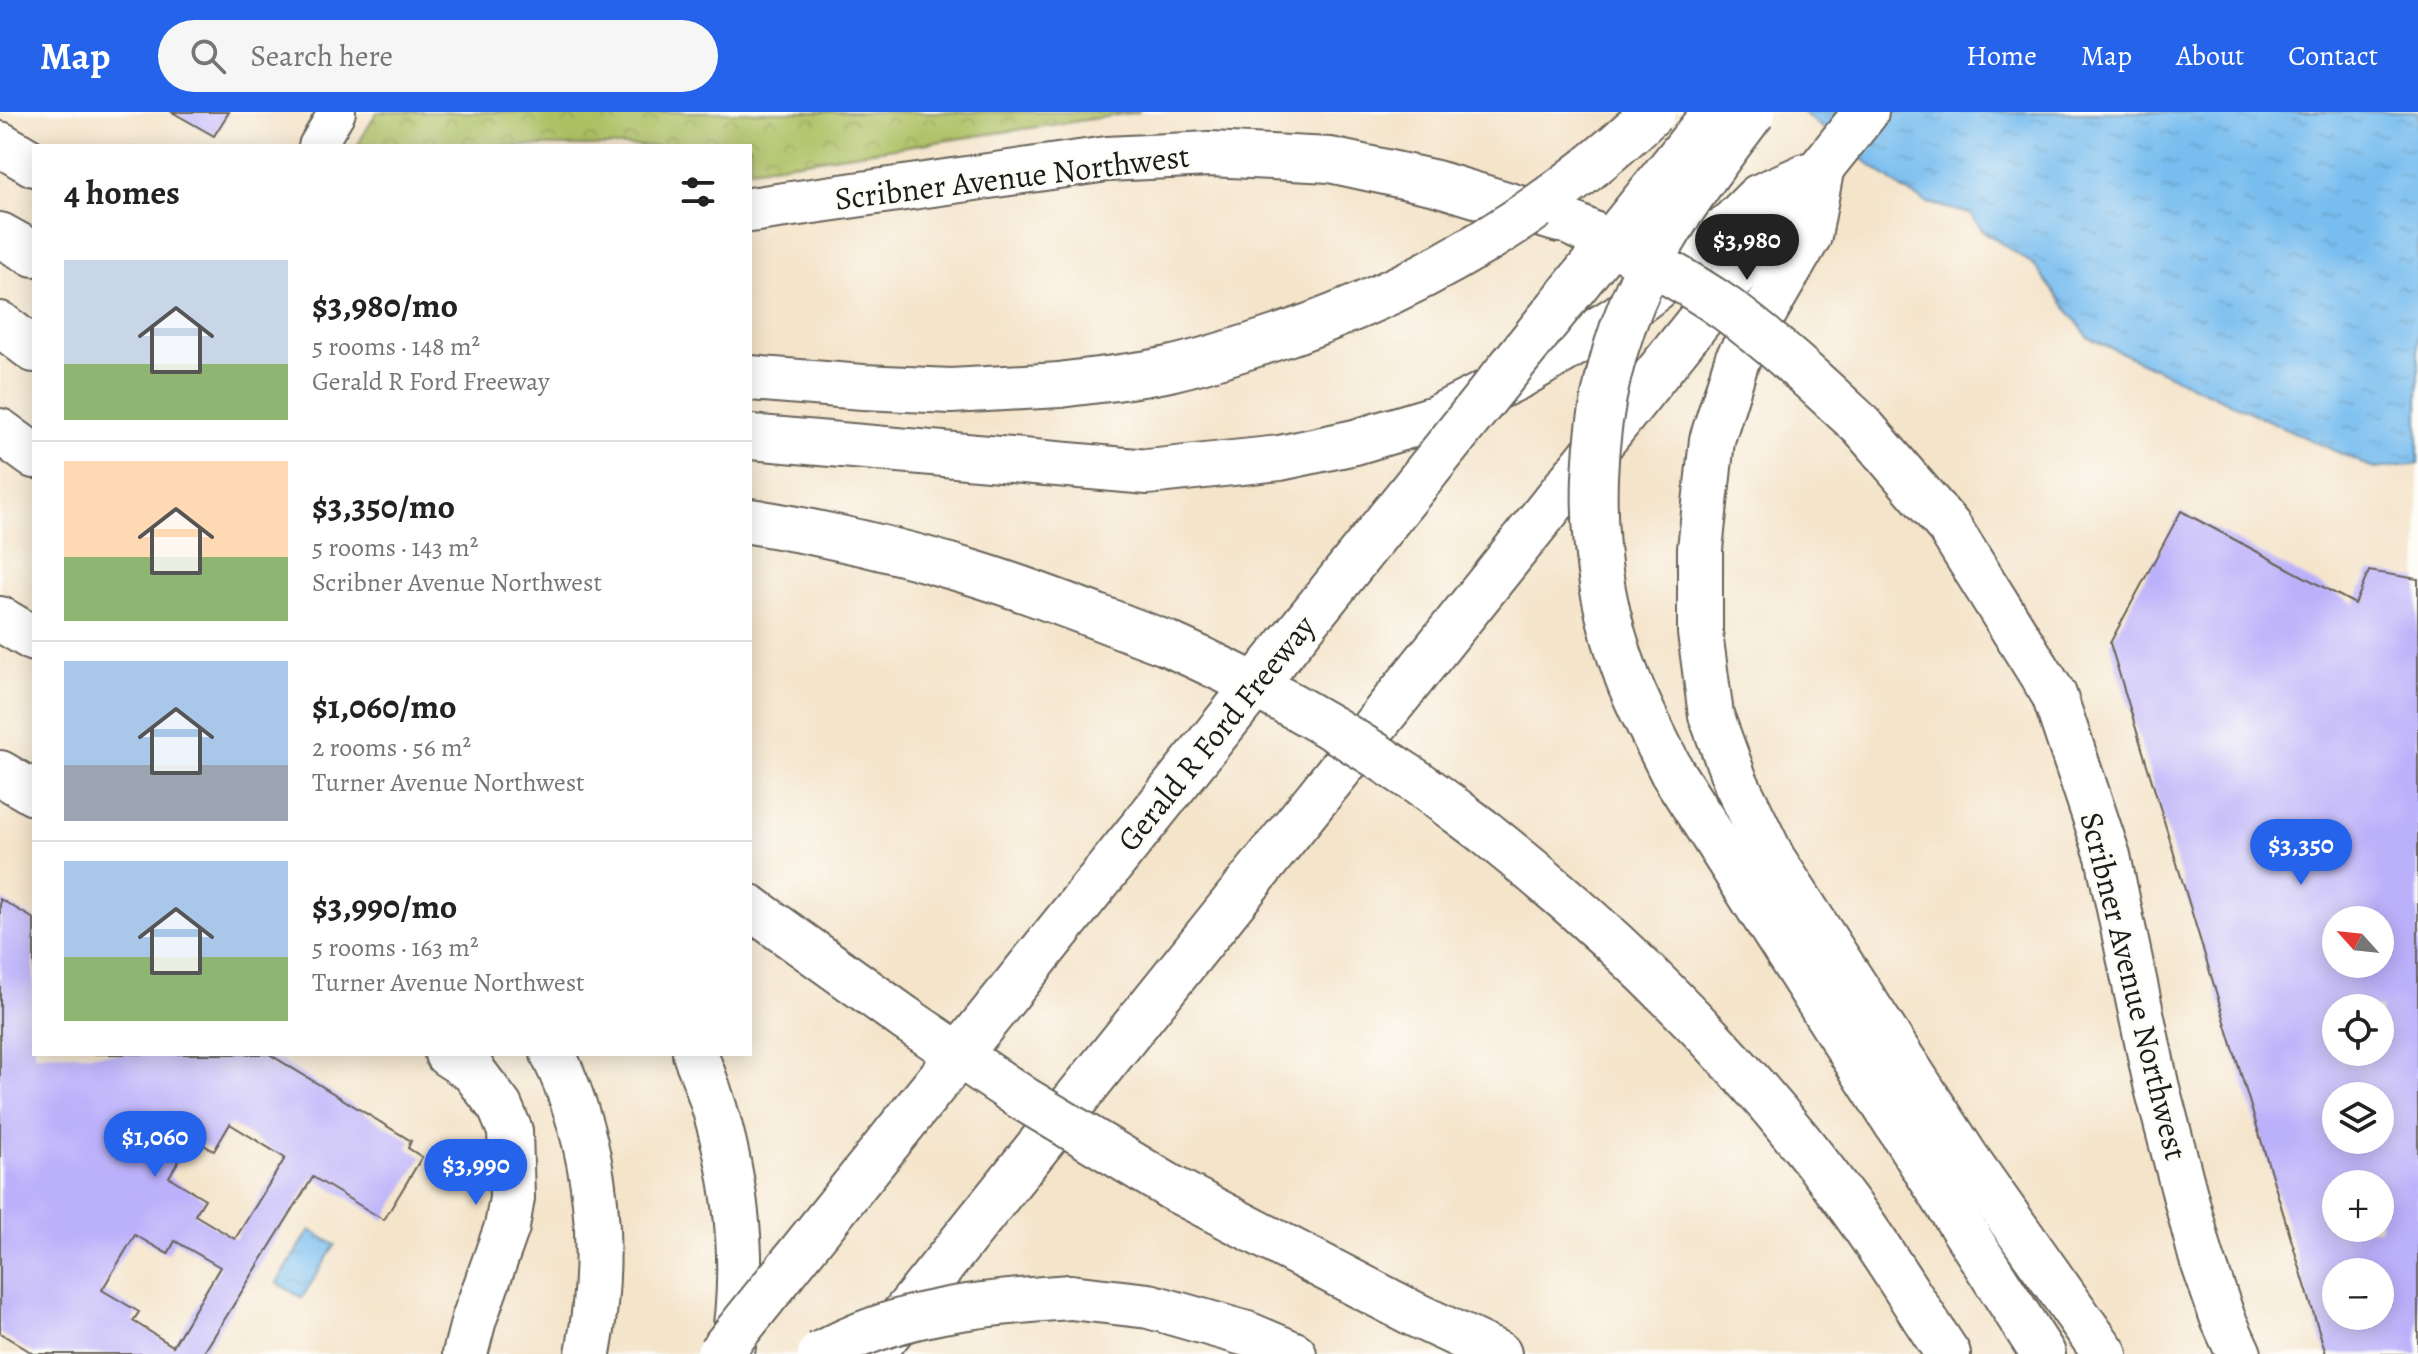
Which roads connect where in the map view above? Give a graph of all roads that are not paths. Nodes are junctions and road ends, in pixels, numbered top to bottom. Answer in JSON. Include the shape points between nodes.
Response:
{"nodes":[{"id":1,"x":337,"y":112,"type":"edge"},
{"id":2,"x":1653,"y":112,"type":"edge"},
{"id":3,"x":1715,"y":112,"type":"edge"},
{"id":4,"x":1753,"y":112,"type":"edge"},
{"id":5,"x":1866,"y":112,"type":"edge"},
{"id":6,"x":0,"y":144,"type":"edge"},
{"id":7,"x":318,"y":144,"type":"edge"},
{"id":8,"x":32,"y":163,"type":"edge"},
{"id":9,"x":752,"y":210,"type":"edge"},
{"id":10,"x":1783,"y":216,"type":"junction"},
{"id":11,"x":0,"y":235,"type":"edge"},
{"id":12,"x":32,"y":253,"type":"edge"},
{"id":13,"x":0,"y":324,"type":"edge"},
{"id":14,"x":32,"y":348,"type":"edge"},
{"id":15,"x":0,"y":355,"type":"edge"},
{"id":16,"x":32,"y":362,"type":"edge"},
{"id":17,"x":752,"y":378,"type":"edge"},
{"id":18,"x":0,"y":429,"type":"edge"},
{"id":19,"x":32,"y":435,"type":"edge"},
{"id":20,"x":752,"y":437,"type":"edge"},
{"id":21,"x":32,"y":454,"type":"edge"},
{"id":22,"x":752,"y":521,"type":"edge"},
{"id":23,"x":0,"y":619,"type":"edge"},
{"id":24,"x":32,"y":638,"type":"edge"},
{"id":25,"x":0,"y":773,"type":"edge"},
{"id":26,"x":32,"y":792,"type":"edge"},
{"id":27,"x":752,"y":908,"type":"edge"},
{"id":28,"x":450,"y":1056,"type":"edge"},
{"id":29,"x":554,"y":1056,"type":"edge"},
{"id":30,"x":696,"y":1056,"type":"edge"},
{"id":31,"x":2033,"y":1337,"type":"edge"},
{"id":32,"x":465,"y":1354,"type":"edge"},
{"id":33,"x":588,"y":1354,"type":"edge"},
{"id":34,"x":719,"y":1354,"type":"edge"},
{"id":35,"x":732,"y":1354,"type":"edge"},
{"id":36,"x":820,"y":1354,"type":"edge"},
{"id":37,"x":872,"y":1354,"type":"edge"},
{"id":38,"x":1294,"y":1354,"type":"edge"},
{"id":39,"x":1499,"y":1354,"type":"edge"},
{"id":40,"x":1948,"y":1354,"type":"edge"},
{"id":41,"x":2105,"y":1354,"type":"edge"},
{"id":42,"x":2239,"y":1354,"type":"edge"}],
"edges":[{"from":1,"to":7,"type":"street"},
{"from":2,"to":17,"type":"main road","bridge":true,"via":[[1572,183],[1483,244],[1400,289],[1242,349],[1169,369],[1060,385],[951,391]]},
{"from":3,"to":34,"type":"main road","name":"Gerald R Ford Freeway","bridge":true},
{"from":4,"to":31,"type":"main road","bridge":true,"via":[[1682,208],[1624,322],[1598,427],[1596,527],[1604,595],[1628,679],[1672,772]]},
{"from":5,"to":10,"type":"main road"},
{"from":6,"to":8,"type":"main road"},
{"from":9,"to":42,"type":"main road","name":"Scribner Avenue Northwest","bridge":true,"via":[[1107,159],[1210,154],[1330,160],[1436,183],[1572,224],[1658,266],[1727,310],[1862,426],[1949,527],[2054,695],[2108,856],[2156,1084],[2201,1256]]},
{"from":10,"to":20,"type":"main road","via":[[1733,222],[1617,318],[1520,376],[1435,418],[1355,442],[1280,458],[1148,472]]},
{"from":10,"to":37,"type":"main road"},
{"from":10,"to":41,"type":"main road","via":[[1712,440],[1700,549],[1700,633],[1711,715],[1773,859],[1966,1157]]},
{"from":11,"to":12,"type":"main road"},
{"from":13,"to":14,"type":"main road"},
{"from":15,"to":16,"type":"main road"},
{"from":18,"to":19,"type":"main road"},
{"from":18,"to":21,"type":"main road"},
{"from":22,"to":40,"type":"main road","bridge":true,"via":[[882,547],[971,572],[1166,643],[1344,735],[1417,782],[1544,879],[1631,957],[1758,1091],[1845,1199]]},
{"from":23,"to":24,"type":"main road"},
{"from":25,"to":26,"type":"main road"},
{"from":27,"to":39,"type":"main road","bridge":true,"via":[[1024,1099],[1172,1188]]},
{"from":28,"to":32,"type":"main road","via":[[473,1071],[500,1107],[510,1131],[512,1198],[507,1227]]},
{"from":29,"to":33,"type":"main road","via":[[578,1114],[599,1226]]},
{"from":30,"to":35,"type":"main road","via":[[735,1200],[741,1282]]},
{"from":36,"to":38,"type":"main road","bridge":true,"via":[[919,1315],[980,1303],[1070,1297],[1149,1306],[1247,1334]]}]}
